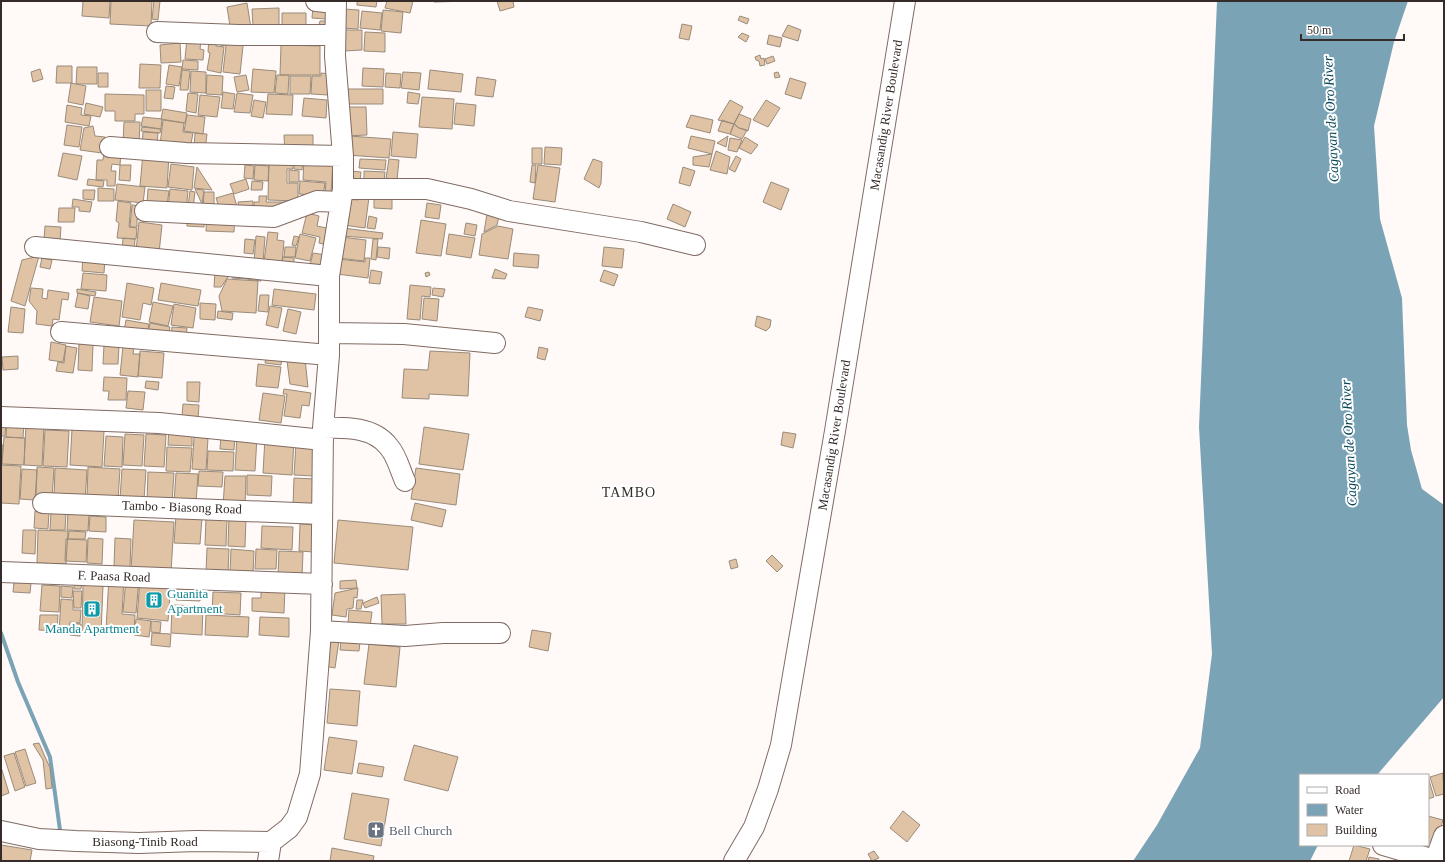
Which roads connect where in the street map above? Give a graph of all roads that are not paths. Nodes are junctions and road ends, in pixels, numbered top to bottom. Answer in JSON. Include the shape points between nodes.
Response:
{"nodes":[{"id":1,"x":905,"y":1,"type":"edge"},
{"id":2,"x":329,"y":2,"type":"edge"},
{"id":3,"x":157,"y":32,"type":"dead end"},
{"id":4,"x":334,"y":35,"type":"junction"},
{"id":5,"x":110,"y":147,"type":"dead end"},
{"id":6,"x":343,"y":156,"type":"junction"},
{"id":7,"x":342,"y":195,"type":"junction"},
{"id":8,"x":145,"y":211,"type":"dead end"},
{"id":9,"x":695,"y":245,"type":"dead end"},
{"id":10,"x":36,"y":247,"type":"dead end"},
{"id":11,"x":329,"y":276,"type":"junction"},
{"id":12,"x":61,"y":332,"type":"dead end"},
{"id":13,"x":329,"y":333,"type":"junction"},
{"id":14,"x":495,"y":343,"type":"dead end"},
{"id":15,"x":329,"y":355,"type":"junction"},
{"id":16,"x":1,"y":417,"type":"edge"},
{"id":17,"x":323,"y":434,"type":"junction"},
{"id":18,"x":405,"y":481,"type":"dead end"},
{"id":19,"x":43,"y":503,"type":"dead end"},
{"id":20,"x":321,"y":514,"type":"junction"},
{"id":21,"x":1,"y":572,"type":"edge"},
{"id":22,"x":322,"y":584,"type":"junction"},
{"id":23,"x":321,"y":631,"type":"junction"},
{"id":24,"x":500,"y":633,"type":"dead end"},
{"id":25,"x":1,"y":831,"type":"edge"},
{"id":26,"x":1444,"y":836,"type":"edge"},
{"id":27,"x":1386,"y":846,"type":"edge"},
{"id":28,"x":270,"y":852,"type":"edge"},
{"id":29,"x":734,"y":861,"type":"edge"},
{"id":30,"x":1435,"y":861,"type":"edge"}],
"edges":[{"from":1,"to":29,"type":"street","name":"Macasandig River Boulevard","via":[[835,431],[780,745],[754,827]]},
{"from":2,"to":4,"type":"street"},
{"from":3,"to":4,"type":"street"},
{"from":4,"to":6,"type":"street"},
{"from":5,"to":6,"type":"street","via":[[186,153]]},
{"from":6,"to":7,"type":"street"},
{"from":7,"to":8,"type":"street","via":[[274,217]]},
{"from":7,"to":9,"type":"street","via":[[427,189],[509,211],[641,232]]},
{"from":7,"to":11,"type":"street"},
{"from":10,"to":11,"type":"street"},
{"from":11,"to":13,"type":"street"},
{"from":12,"to":15,"type":"street"},
{"from":13,"to":14,"type":"street","via":[[404,334]]},
{"from":13,"to":15,"type":"street"},
{"from":15,"to":17,"type":"street"},
{"from":16,"to":17,"type":"street","via":[[159,423]]},
{"from":17,"to":18,"type":"street","via":[[352,428],[380,438],[390,447]]},
{"from":17,"to":20,"type":"street"},
{"from":19,"to":20,"type":"street","name":"Tambo - Biasong Road"},
{"from":20,"to":22,"type":"street"},
{"from":21,"to":22,"type":"street","name":"F. Paasa Road"},
{"from":22,"to":23,"type":"street"},
{"from":23,"to":24,"type":"street","via":[[405,636]]},
{"from":23,"to":28,"type":"street","via":[[310,774],[297,818]]},
{"from":25,"to":28,"type":"street","name":"Biasong-Tinib Road","via":[[64,841],[196,841]]},
{"from":26,"to":30,"type":"street"},
{"from":27,"to":30,"type":"street"}]}
